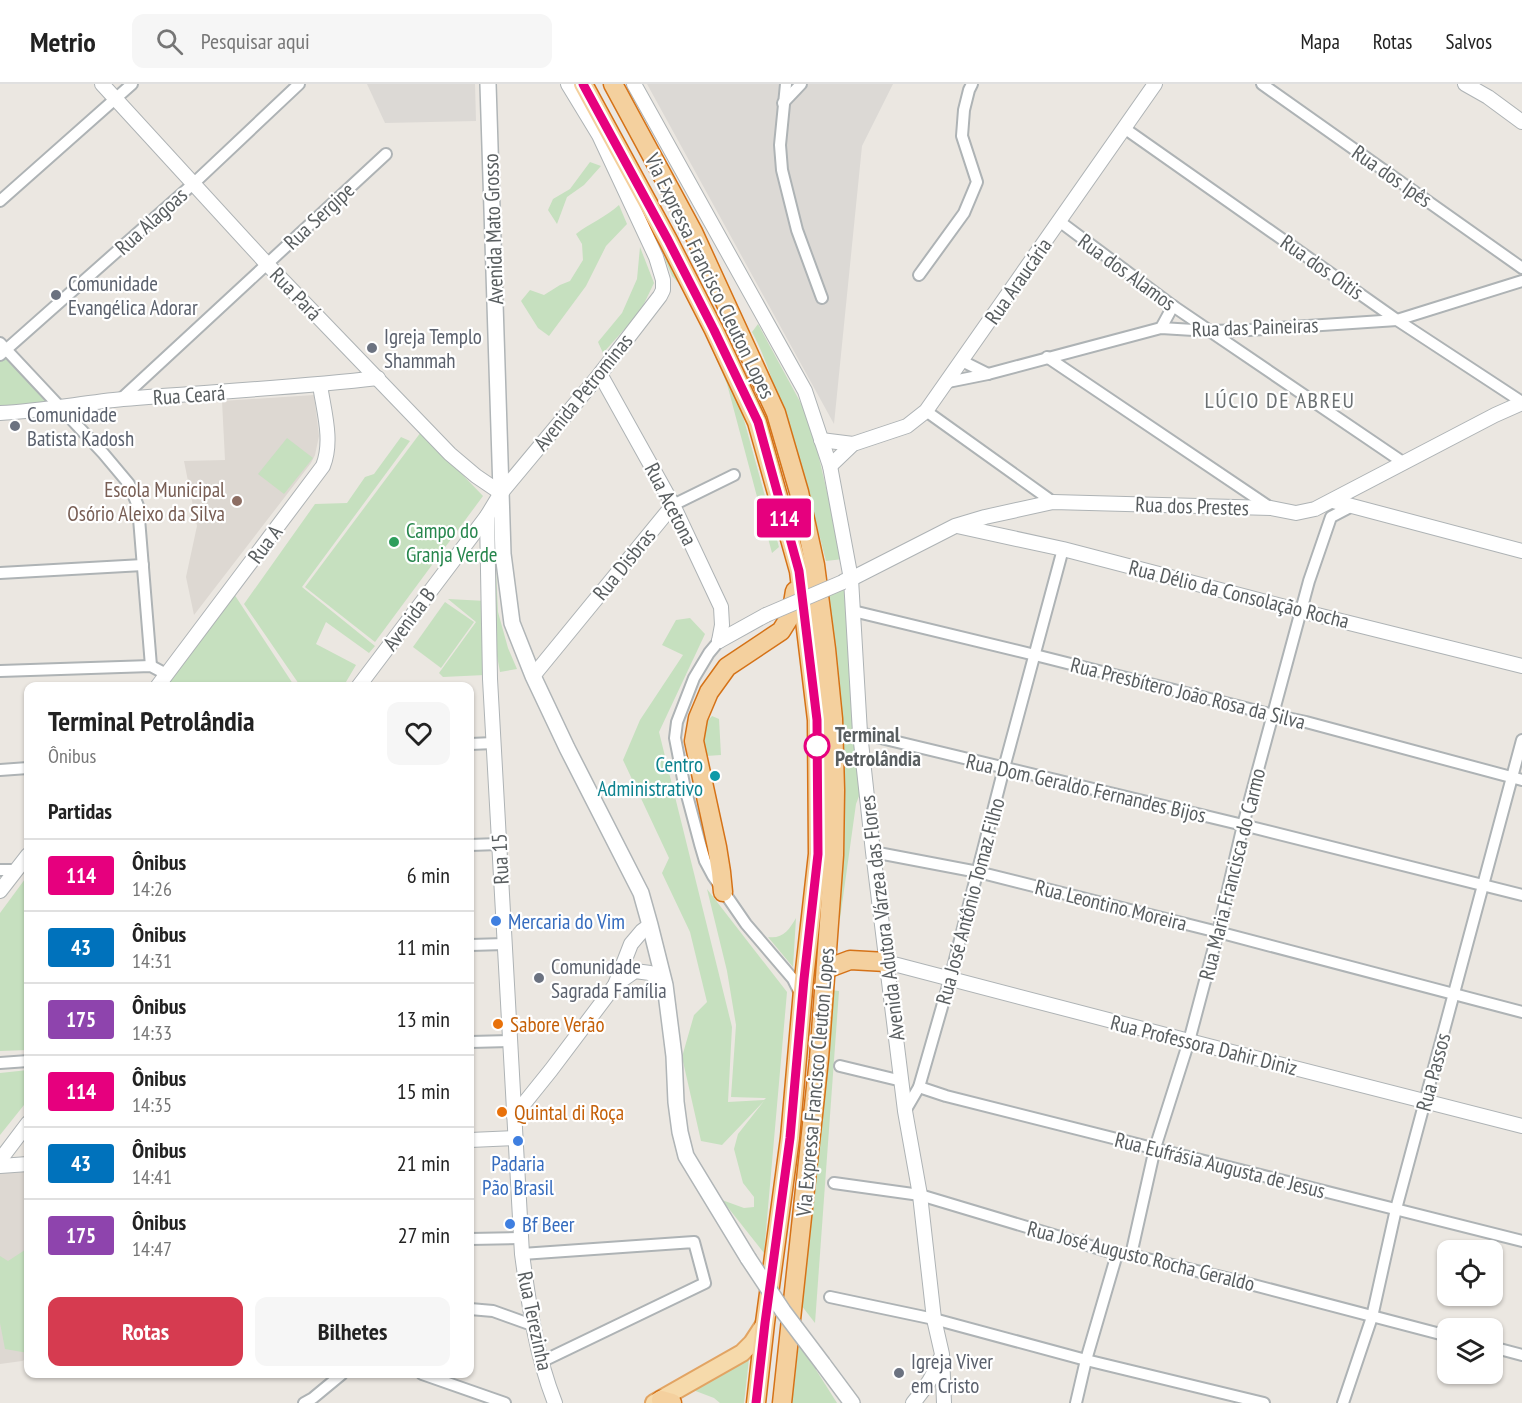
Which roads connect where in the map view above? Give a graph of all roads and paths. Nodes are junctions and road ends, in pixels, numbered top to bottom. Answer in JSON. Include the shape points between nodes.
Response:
{"nodes":[{"id":1,"x":102,"y":84,"type":"edge"},
{"id":2,"x":132,"y":84,"type":"edge"},
{"id":3,"x":299,"y":84,"type":"edge"},
{"id":4,"x":488,"y":84,"type":"edge"},
{"id":5,"x":568,"y":84,"type":"edge"},
{"id":6,"x":583,"y":84,"type":"edge"},
{"id":7,"x":613,"y":84,"type":"edge"},
{"id":8,"x":624,"y":84,"type":"edge"},
{"id":9,"x":634,"y":84,"type":"edge"},
{"id":10,"x":786,"y":84,"type":"edge"},
{"id":11,"x":801,"y":84,"type":"edge"},
{"id":12,"x":972,"y":84,"type":"edge"},
{"id":13,"x":1155,"y":84,"type":"edge"},
{"id":14,"x":1262,"y":84,"type":"edge"},
{"id":15,"x":1465,"y":84,"type":"edge"},
{"id":16,"x":116,"y":99,"type":"junction"},
{"id":17,"x":783,"y":103,"type":"junction"},
{"id":18,"x":628,"y":111,"type":"junction"},
{"id":19,"x":1522,"y":122,"type":"edge"},
{"id":20,"x":1124,"y":128,"type":"junction"},
{"id":21,"x":386,"y":154,"type":"dead end"},
{"id":22,"x":193,"y":184,"type":"junction"},
{"id":23,"x":0,"y":201,"type":"edge"},
{"id":24,"x":1059,"y":221,"type":"junction"},
{"id":25,"x":267,"y":264,"type":"junction"},
{"id":26,"x":1522,"y":268,"type":"edge"},
{"id":27,"x":919,"y":275,"type":"dead end"},
{"id":28,"x":1522,"y":281,"type":"edge"},
{"id":29,"x":822,"y":297,"type":"dead end"},
{"id":30,"x":1173,"y":306,"type":"junction"},
{"id":31,"x":1397,"y":320,"type":"junction"},
{"id":32,"x":1161,"y":328,"type":"junction"},
{"id":33,"x":1249,"y":330,"type":"junction"},
{"id":34,"x":1210,"y":331,"type":"junction"},
{"id":35,"x":2,"y":349,"type":"edge"},
{"id":36,"x":1242,"y":352,"type":"junction"},
{"id":37,"x":1047,"y":357,"type":"junction"},
{"id":38,"x":962,"y":361,"type":"junction"},
{"id":39,"x":600,"y":374,"type":"junction"},
{"id":40,"x":988,"y":374,"type":"junction"},
{"id":41,"x":378,"y":378,"type":"junction"},
{"id":42,"x":948,"y":382,"type":"junction"},
{"id":43,"x":320,"y":385,"type":"junction"},
{"id":44,"x":120,"y":400,"type":"junction"},
{"id":45,"x":1522,"y":403,"type":"edge"},
{"id":46,"x":60,"y":408,"type":"junction"},
{"id":47,"x":926,"y":411,"type":"junction"},
{"id":48,"x":0,"y":413,"type":"edge"},
{"id":49,"x":821,"y":440,"type":"junction"},
{"id":50,"x":853,"y":444,"type":"junction"},
{"id":51,"x":1404,"y":463,"type":"junction"},
{"id":52,"x":830,"y":466,"type":"junction"},
{"id":53,"x":734,"y":475,"type":"dead end"},
{"id":54,"x":501,"y":493,"type":"junction"},
{"id":55,"x":1334,"y":501,"type":"junction"},
{"id":56,"x":1053,"y":502,"type":"junction"},
{"id":57,"x":673,"y":504,"type":"junction"},
{"id":58,"x":1352,"y":506,"type":"junction"},
{"id":59,"x":1271,"y":508,"type":"junction"},
{"id":60,"x":487,"y":516,"type":"junction"},
{"id":61,"x":955,"y":526,"type":"junction"},
{"id":62,"x":1063,"y":549,"type":"junction"},
{"id":63,"x":1522,"y":551,"type":"edge"},
{"id":64,"x":143,"y":565,"type":"junction"},
{"id":65,"x":799,"y":571,"type":"junction"},
{"id":66,"x":0,"y":573,"type":"edge"},
{"id":67,"x":847,"y":580,"type":"junction"},
{"id":68,"x":853,"y":611,"type":"junction"},
{"id":69,"x":1301,"y":611,"type":"junction"},
{"id":70,"x":719,"y":641,"type":"junction"},
{"id":71,"x":1035,"y":655,"type":"junction"},
{"id":72,"x":151,"y":666,"type":"junction"},
{"id":73,"x":1522,"y":666,"type":"edge"},
{"id":74,"x":0,"y":671,"type":"edge"},
{"id":75,"x":166,"y":674,"type":"junction"},
{"id":76,"x":533,"y":676,"type":"junction"},
{"id":77,"x":160,"y":682,"type":"edge"},
{"id":78,"x":362,"y":682,"type":"edge"},
{"id":79,"x":1273,"y":715,"type":"junction"},
{"id":80,"x":860,"y":733,"type":"junction"},
{"id":81,"x":1522,"y":740,"type":"edge"},
{"id":82,"x":494,"y":743,"type":"junction"},
{"id":83,"x":474,"y":744,"type":"edge"},
{"id":84,"x":24,"y":768,"type":"edge"},
{"id":85,"x":1004,"y":768,"type":"junction"},
{"id":86,"x":0,"y":770,"type":"edge"},
{"id":87,"x":1517,"y":779,"type":"edge"},
{"id":88,"x":1243,"y":825,"type":"junction"},
{"id":89,"x":499,"y":843,"type":"junction"},
{"id":90,"x":474,"y":845,"type":"edge"},
{"id":91,"x":873,"y":852,"type":"junction"},
{"id":92,"x":24,"y":860,"type":"edge"},
{"id":93,"x":0,"y":870,"type":"edge"},
{"id":94,"x":17,"y":870,"type":"junction"},
{"id":95,"x":978,"y":872,"type":"junction"},
{"id":96,"x":1484,"y":886,"type":"junction"},
{"id":97,"x":0,"y":891,"type":"edge"},
{"id":98,"x":723,"y":892,"type":"junction"},
{"id":99,"x":1522,"y":895,"type":"edge"},
{"id":100,"x":650,"y":925,"type":"junction"},
{"id":101,"x":1218,"y":932,"type":"junction"},
{"id":102,"x":505,"y":944,"type":"junction"},
{"id":103,"x":474,"y":945,"type":"edge"},
{"id":104,"x":886,"y":962,"type":"junction"},
{"id":105,"x":826,"y":969,"type":"junction"},
{"id":106,"x":950,"y":980,"type":"junction"},
{"id":107,"x":615,"y":985,"type":"junction"},
{"id":108,"x":665,"y":985,"type":"junction"},
{"id":109,"x":1453,"y":994,"type":"junction"},
{"id":110,"x":802,"y":1000,"type":"junction"},
{"id":111,"x":1522,"y":1012,"type":"edge"},
{"id":112,"x":510,"y":1041,"type":"junction"},
{"id":113,"x":1189,"y":1041,"type":"junction"},
{"id":114,"x":474,"y":1042,"type":"edge"},
{"id":115,"x":24,"y":1061,"type":"edge"},
{"id":116,"x":0,"y":1063,"type":"edge"},
{"id":117,"x":840,"y":1066,"type":"dead end"},
{"id":118,"x":902,"y":1081,"type":"junction"},
{"id":119,"x":919,"y":1087,"type":"junction"},
{"id":120,"x":1425,"y":1102,"type":"junction"},
{"id":121,"x":905,"y":1111,"type":"junction"},
{"id":122,"x":514,"y":1116,"type":"junction"},
{"id":123,"x":1522,"y":1126,"type":"edge"},
{"id":124,"x":24,"y":1128,"type":"edge"},
{"id":125,"x":515,"y":1138,"type":"junction"},
{"id":126,"x":474,"y":1140,"type":"edge"},
{"id":127,"x":1155,"y":1148,"type":"junction"},
{"id":128,"x":0,"y":1160,"type":"edge"},
{"id":129,"x":24,"y":1164,"type":"edge"},
{"id":130,"x":0,"y":1166,"type":"edge"},
{"id":131,"x":834,"y":1183,"type":"dead end"},
{"id":132,"x":921,"y":1195,"type":"junction"},
{"id":133,"x":1396,"y":1209,"type":"junction"},
{"id":134,"x":521,"y":1238,"type":"junction"},
{"id":135,"x":474,"y":1239,"type":"edge"},
{"id":136,"x":1522,"y":1241,"type":"edge"},
{"id":137,"x":522,"y":1254,"type":"junction"},
{"id":138,"x":1117,"y":1254,"type":"junction"},
{"id":139,"x":1131,"y":1255,"type":"junction"},
{"id":140,"x":830,"y":1297,"type":"dead end"},
{"id":141,"x":474,"y":1309,"type":"edge"},
{"id":142,"x":1372,"y":1317,"type":"junction"},
{"id":143,"x":934,"y":1319,"type":"junction"},
{"id":144,"x":765,"y":1323,"type":"junction"},
{"id":145,"x":532,"y":1325,"type":"junction"},
{"id":146,"x":1437,"y":1333,"type":"edge"},
{"id":147,"x":1503,"y":1350,"type":"edge"},
{"id":148,"x":942,"y":1354,"type":"junction"},
{"id":149,"x":1522,"y":1355,"type":"edge"},
{"id":150,"x":1086,"y":1360,"type":"junction"},
{"id":151,"x":542,"y":1362,"type":"junction"},
{"id":152,"x":337,"y":1378,"type":"edge"},
{"id":153,"x":433,"y":1378,"type":"edge"},
{"id":154,"x":849,"y":1398,"type":"edge"},
{"id":155,"x":662,"y":1402,"type":"edge"},
{"id":156,"x":304,"y":1403,"type":"edge"},
{"id":157,"x":505,"y":1403,"type":"edge"},
{"id":158,"x":555,"y":1403,"type":"edge"},
{"id":159,"x":756,"y":1403,"type":"edge"},
{"id":160,"x":782,"y":1403,"type":"edge"},
{"id":161,"x":865,"y":1403,"type":"edge"},
{"id":162,"x":913,"y":1403,"type":"edge"},
{"id":163,"x":944,"y":1403,"type":"edge"},
{"id":164,"x":1076,"y":1403,"type":"edge"},
{"id":165,"x":1264,"y":1403,"type":"edge"},
{"id":166,"x":1343,"y":1403,"type":"edge"}],
"edges":[{"from":1,"to":16,"type":"street","name":"Rua Pará"},
{"from":2,"to":16,"type":"street"},
{"from":3,"to":22,"type":"street","name":"Rua Alagoas"},
{"from":4,"to":54,"type":"main road","name":"Avenida Mato Grosso"},
{"from":5,"to":39,"type":"street","name":"Avenida Petrominas","via":[[598,135],[656,257],[663,280],[660,296]]},
{"from":6,"to":65,"type":"highway","name":"Via Expressa Francisco Cleuton Lopes","via":[[668,240],[758,422]]},
{"from":7,"to":18,"type":"highway","name":"Via Expressa Francisco Cleuton Lopes"},
{"from":8,"to":18,"type":"highway"},
{"from":9,"to":49,"type":"street","name":"Avenida Adutora Várzea das Flores","via":[[805,391]]},
{"from":10,"to":17,"type":"street"},
{"from":11,"to":17,"type":"street"},
{"from":12,"to":27,"type":"street","via":[[962,136],[977,182],[964,213]]},
{"from":13,"to":20,"type":"street","name":"Rua Araucária"},
{"from":14,"to":26,"type":"street","name":"Rua dos Ipês"},
{"from":15,"to":19,"type":"street"},
{"from":16,"to":22,"type":"street","name":"Rua Pará"},
{"from":16,"to":23,"type":"street"},
{"from":17,"to":29,"type":"street","via":[[782,170],[797,230]]},
{"from":18,"to":105,"type":"highway","name":"Via Expressa Francisco Cleuton Lopes","via":[[693,232],[776,413],[800,492],[815,565],[833,719],[834,855]]},
{"from":20,"to":24,"type":"street","name":"Rua Araucária"},
{"from":20,"to":31,"type":"street","name":"Rua dos Oitis"},
{"from":21,"to":25,"type":"street","name":"Rua Sergipe"},
{"from":22,"to":25,"type":"street","name":"Rua Pará"},
{"from":22,"to":35,"type":"street","name":"Rua Alagoas"},
{"from":24,"to":30,"type":"street","name":"Rua dos Alamos"},
{"from":24,"to":38,"type":"street","name":"Rua Araucária"},
{"from":25,"to":41,"type":"street","name":"Rua Pará"},
{"from":25,"to":44,"type":"street","name":"Rua Sergipe"},
{"from":28,"to":31,"type":"street","name":"Rua das Paineiras"},
{"from":30,"to":32,"type":"street"},
{"from":30,"to":34,"type":"street","name":"Rua dos Alamos"},
{"from":31,"to":33,"type":"street","name":"Rua das Paineiras"},
{"from":31,"to":45,"type":"street","name":"Rua dos Oitis"},
{"from":32,"to":34,"type":"street","name":"Rua das Paineiras"},
{"from":32,"to":37,"type":"street","name":"Rua das Paineiras"},
{"from":33,"to":34,"type":"street","name":"Rua das Paineiras"},
{"from":33,"to":36,"type":"street"},
{"from":34,"to":36,"type":"street","name":"Rua dos Alamos"},
{"from":35,"to":46,"type":"street"},
{"from":36,"to":51,"type":"street","name":"Rua dos Alamos"},
{"from":37,"to":40,"type":"street","name":"Rua das Paineiras"},
{"from":37,"to":59,"type":"street"},
{"from":38,"to":40,"type":"street"},
{"from":38,"to":42,"type":"street","name":"Rua Araucária"},
{"from":39,"to":54,"type":"street","name":"Avenida Petrominas"},
{"from":39,"to":57,"type":"street","name":"Rua Acetona"},
{"from":40,"to":42,"type":"street","name":"Rua das Paineiras"},
{"from":41,"to":43,"type":"street","name":"Rua Ceará"},
{"from":41,"to":54,"type":"street","name":"Rua Pará","via":[[450,454]]},
{"from":42,"to":47,"type":"street","name":"Rua Araucária"},
{"from":43,"to":44,"type":"street","name":"Rua Ceará"},
{"from":43,"to":75,"type":"street","name":"Rua A","via":[[328,438],[323,466]]},
{"from":44,"to":46,"type":"street","name":"Rua Ceará"},
{"from":45,"to":51,"type":"street","name":"Rua dos Prestes"},
{"from":46,"to":48,"type":"street","name":"Rua Ceará"},
{"from":46,"to":64,"type":"street","via":[[129,483],[138,506]]},
{"from":47,"to":50,"type":"street","name":"Rua Araucária","via":[[907,426]]},
{"from":47,"to":56,"type":"street"},
{"from":49,"to":50,"type":"street","name":"Rua Araucária"},
{"from":49,"to":52,"type":"street","name":"Avenida Adutora Várzea das Flores"},
{"from":50,"to":52,"type":"street","name":"Rua Araucária"},
{"from":51,"to":55,"type":"street","name":"Rua dos Prestes"},
{"from":52,"to":67,"type":"street","name":"Avenida Adutora Várzea das Flores"},
{"from":53,"to":57,"type":"street","name":"Rua Disbras"},
{"from":54,"to":60,"type":"street","name":"Avenida B"},
{"from":54,"to":76,"type":"main road","name":"Avenida Mato Grosso","via":[[503,554],[512,623]]},
{"from":55,"to":58,"type":"street"},
{"from":55,"to":59,"type":"street","name":"Rua dos Prestes","via":[[1296,513]]},
{"from":56,"to":59,"type":"street","name":"Rua dos Prestes"},
{"from":56,"to":61,"type":"street","name":"Rua dos Prestes"},
{"from":57,"to":70,"type":"street","name":"Rua Acetona","via":[[721,607]]},
{"from":57,"to":76,"type":"street","name":"Rua Disbras"},
{"from":58,"to":63,"type":"street"},
{"from":58,"to":69,"type":"street","name":"Rua Maria Francisca do Carmo","via":[[1330,517]]},
{"from":60,"to":78,"type":"street","name":"Avenida B"},
{"from":60,"to":82,"type":"street","name":"Rua 15"},
{"from":61,"to":62,"type":"street","name":"Rua Délio da Consolação Rocha"},
{"from":61,"to":67,"type":"street","name":"Rua dos Prestes"},
{"from":62,"to":69,"type":"street","name":"Rua Délio da Consolação Rocha"},
{"from":62,"to":71,"type":"street","name":"Rua José Antônio Tomaz Filho"},
{"from":64,"to":66,"type":"street"},
{"from":64,"to":72,"type":"street"},
{"from":65,"to":98,"type":"highway","via":[[791,615],[781,631],[727,667],[709,692],[698,718],[694,741]]},
{"from":65,"to":110,"type":"highway","name":"Via Expressa Francisco Cleuton Lopes","via":[[817,720],[818,854]]},
{"from":67,"to":68,"type":"street","name":"Avenida Adutora Várzea das Flores"},
{"from":67,"to":70,"type":"street","name":"Rua dos Prestes","bridge":true,"via":[[766,615]]},
{"from":68,"to":71,"type":"street","name":"Rua Presbítero João Rosa da Silva"},
{"from":68,"to":80,"type":"street","name":"Avenida Adutora Várzea das Flores"},
{"from":69,"to":73,"type":"street","name":"Rua Délio da Consolação Rocha"},
{"from":69,"to":79,"type":"street","name":"Rua Maria Francisca do Carmo"},
{"from":70,"to":98,"type":"street","via":[[694,678],[676,722],[675,738],[703,852]]},
{"from":71,"to":79,"type":"street","name":"Rua Presbítero João Rosa da Silva"},
{"from":71,"to":85,"type":"street","name":"Rua José Antônio Tomaz Filho"},
{"from":72,"to":74,"type":"street"},
{"from":72,"to":75,"type":"street"},
{"from":75,"to":77,"type":"street","name":"Rua A"},
{"from":76,"to":100,"type":"main road","name":"Avenida Mato Grosso","via":[[641,893]]},
{"from":79,"to":87,"type":"street","name":"Rua Presbítero João Rosa da Silva"},
{"from":79,"to":88,"type":"street","name":"Rua Maria Francisca do Carmo"},
{"from":80,"to":85,"type":"street","name":"Rua Dom Geraldo Fernandes Bijos"},
{"from":80,"to":91,"type":"street","name":"Avenida Adutora Várzea das Flores"},
{"from":81,"to":87,"type":"street","name":"Rua Passos"},
{"from":82,"to":83,"type":"street"},
{"from":82,"to":89,"type":"street","name":"Rua 15"},
{"from":84,"to":86,"type":"street"},
{"from":85,"to":88,"type":"street","name":"Rua Dom Geraldo Fernandes Bijos"},
{"from":85,"to":95,"type":"street","name":"Rua José Antônio Tomaz Filho"},
{"from":87,"to":96,"type":"street","name":"Rua Passos"},
{"from":88,"to":96,"type":"street","name":"Rua Dom Geraldo Fernandes Bijos"},
{"from":88,"to":101,"type":"street","name":"Rua Maria Francisca do Carmo"},
{"from":89,"to":90,"type":"street"},
{"from":89,"to":102,"type":"street","name":"Rua 15"},
{"from":91,"to":95,"type":"street","name":"Rua Leontino Moreira"},
{"from":91,"to":104,"type":"street","name":"Avenida Adutora Várzea das Flores"},
{"from":92,"to":94,"type":"street"},
{"from":93,"to":94,"type":"street"},
{"from":94,"to":97,"type":"street"},
{"from":95,"to":101,"type":"street","name":"Rua Leontino Moreira"},
{"from":95,"to":106,"type":"street","name":"Rua José Antônio Tomaz Filho"},
{"from":96,"to":99,"type":"street","name":"Rua Dom Geraldo Fernandes Bijos"},
{"from":96,"to":109,"type":"street","name":"Rua Passos"},
{"from":98,"to":110,"type":"street","via":[[793,979]]},
{"from":100,"to":107,"type":"street","via":[[632,944]]},
{"from":100,"to":108,"type":"main road","name":"Avenida Mato Grosso"},
{"from":101,"to":109,"type":"street","name":"Rua Leontino Moreira"},
{"from":101,"to":113,"type":"street","name":"Rua Maria Francisca do Carmo"},
{"from":102,"to":103,"type":"street"},
{"from":102,"to":112,"type":"street","name":"Rua 15"},
{"from":104,"to":105,"type":"highway","via":[[850,960]]},
{"from":104,"to":106,"type":"street","name":"Rua Professora Dahir Diniz"},
{"from":104,"to":118,"type":"street","name":"Avenida Adutora Várzea das Flores"},
{"from":105,"to":160,"type":"highway","name":"Via Expressa Francisco Cleuton Lopes"},
{"from":106,"to":113,"type":"street","name":"Rua Professora Dahir Diniz"},
{"from":106,"to":119,"type":"street","name":"Rua José Antônio Tomaz Filho"},
{"from":107,"to":108,"type":"street","via":[[635,971],[650,973]]},
{"from":107,"to":122,"type":"street"},
{"from":108,"to":154,"type":"main road","name":"Avenida Mato Grosso","bridge":true,"via":[[676,1102],[686,1156],[783,1311]]},
{"from":109,"to":111,"type":"street","name":"Rua Leontino Moreira"},
{"from":109,"to":120,"type":"street","name":"Rua Passos"},
{"from":110,"to":144,"type":"highway","name":"Via Expressa Francisco Cleuton Lopes","via":[[790,1138]]},
{"from":112,"to":114,"type":"street"},
{"from":112,"to":122,"type":"street","name":"Rua 15"},
{"from":113,"to":120,"type":"street","name":"Rua Professora Dahir Diniz"},
{"from":113,"to":127,"type":"street","name":"Rua Maria Francisca do Carmo"},
{"from":115,"to":116,"type":"street"},
{"from":117,"to":118,"type":"street"},
{"from":118,"to":121,"type":"street","name":"Avenida Adutora Várzea das Flores"},
{"from":119,"to":121,"type":"street","name":"Rua José Antônio Tomaz Filho"},
{"from":119,"to":127,"type":"street","name":"Rua Eufrásia Augusta de Jesus"},
{"from":120,"to":123,"type":"street","name":"Rua Professora Dahir Diniz"},
{"from":120,"to":133,"type":"street","name":"Rua Passos"},
{"from":121,"to":132,"type":"street","name":"Avenida Adutora Várzea das Flores"},
{"from":122,"to":125,"type":"street","name":"Rua 15"},
{"from":124,"to":128,"type":"street"},
{"from":125,"to":126,"type":"street"},
{"from":125,"to":134,"type":"street","name":"Rua 15"},
{"from":127,"to":133,"type":"street","name":"Rua Eufrásia Augusta de Jesus"},
{"from":127,"to":139,"type":"street","name":"Rua Maria Francisca do Carmo"},
{"from":129,"to":130,"type":"street"},
{"from":131,"to":132,"type":"street","name":"Rua José Augusto Rocha Geraldo"},
{"from":132,"to":138,"type":"street","name":"Rua José Augusto Rocha Geraldo"},
{"from":132,"to":143,"type":"street","name":"Avenida Adutora Várzea das Flores"},
{"from":133,"to":136,"type":"street","name":"Rua Eufrásia Augusta de Jesus"},
{"from":133,"to":142,"type":"street","name":"Rua Passos"},
{"from":134,"to":135,"type":"street"},
{"from":134,"to":137,"type":"street","name":"Rua Terezinha"},
{"from":137,"to":145,"type":"street","name":"Rua Terezinha"},
{"from":137,"to":151,"type":"street","via":[[694,1242],[705,1283]]},
{"from":138,"to":139,"type":"street","name":"Rua José Augusto Rocha Geraldo"},
{"from":138,"to":150,"type":"street"},
{"from":139,"to":142,"type":"street","name":"Rua José Augusto Rocha Geraldo"},
{"from":140,"to":143,"type":"street"},
{"from":141,"to":145,"type":"street","via":[[493,1311]]},
{"from":142,"to":146,"type":"street","name":"Rua José Augusto Rocha Geraldo"},
{"from":142,"to":166,"type":"street","name":"Rua Passos"},
{"from":143,"to":148,"type":"street","name":"Avenida Adutora Várzea das Flores"},
{"from":143,"to":150,"type":"street"},
{"from":144,"to":155,"type":"main road","via":[[742,1353]]},
{"from":144,"to":159,"type":"highway","name":"Via Expressa Francisco Cleuton Lopes"},
{"from":145,"to":151,"type":"street","name":"Rua Terezinha"},
{"from":147,"to":149,"type":"street"},
{"from":148,"to":162,"type":"street","via":[[925,1390]]},
{"from":148,"to":163,"type":"street","name":"Avenida Adutora Várzea das Flores"},
{"from":150,"to":164,"type":"street"},
{"from":150,"to":165,"type":"street"},
{"from":151,"to":158,"type":"street","name":"Rua Terezinha"},
{"from":152,"to":156,"type":"street"},
{"from":153,"to":157,"type":"street"},
{"from":154,"to":161,"type":"main road"}]}
